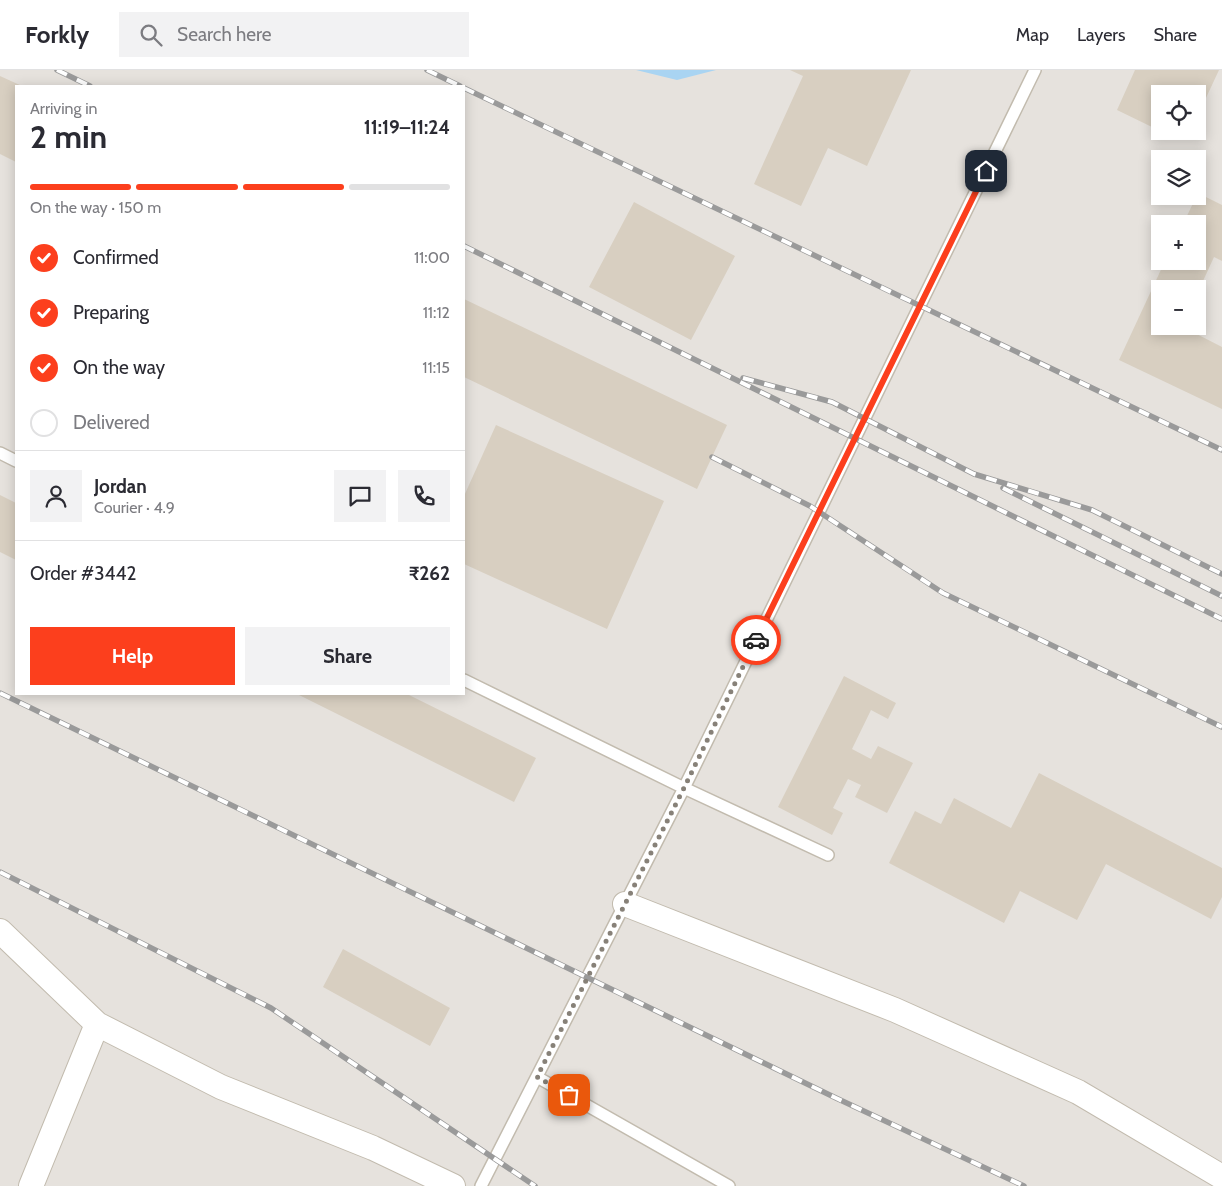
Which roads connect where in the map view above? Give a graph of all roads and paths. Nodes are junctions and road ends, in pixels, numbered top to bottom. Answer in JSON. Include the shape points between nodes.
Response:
{"nodes":[{"id":1,"x":1035,"y":70,"type":"edge"},
{"id":2,"x":0,"y":453,"type":"edge"},
{"id":3,"x":15,"y":460,"type":"edge"},
{"id":4,"x":465,"y":680,"type":"edge"},
{"id":5,"x":684,"y":788,"type":"junction"},
{"id":6,"x":828,"y":855,"type":"dead end"},
{"id":7,"x":625,"y":904,"type":"junction"},
{"id":8,"x":0,"y":931,"type":"edge"},
{"id":9,"x":97,"y":1024,"type":"junction"},
{"id":10,"x":537,"y":1077,"type":"junction"},
{"id":11,"x":1222,"y":1177,"type":"edge"},
{"id":12,"x":31,"y":1186,"type":"edge"},
{"id":13,"x":453,"y":1186,"type":"edge"},
{"id":14,"x":481,"y":1186,"type":"edge"},
{"id":15,"x":729,"y":1186,"type":"edge"}],
"edges":[{"from":1,"to":5,"type":"lane"},
{"from":2,"to":3,"type":"lane"},
{"from":4,"to":5,"type":"lane"},
{"from":5,"to":6,"type":"lane"},
{"from":5,"to":7,"type":"lane"},
{"from":7,"to":10,"type":"lane"},
{"from":7,"to":11,"type":"street","via":[[896,1010],[1078,1092]]},
{"from":8,"to":9,"type":"street"},
{"from":9,"to":12,"type":"street"},
{"from":9,"to":13,"type":"street","via":[[221,1087],[373,1148]]},
{"from":10,"to":14,"type":"lane"},
{"from":10,"to":15,"type":"lane"}]}
